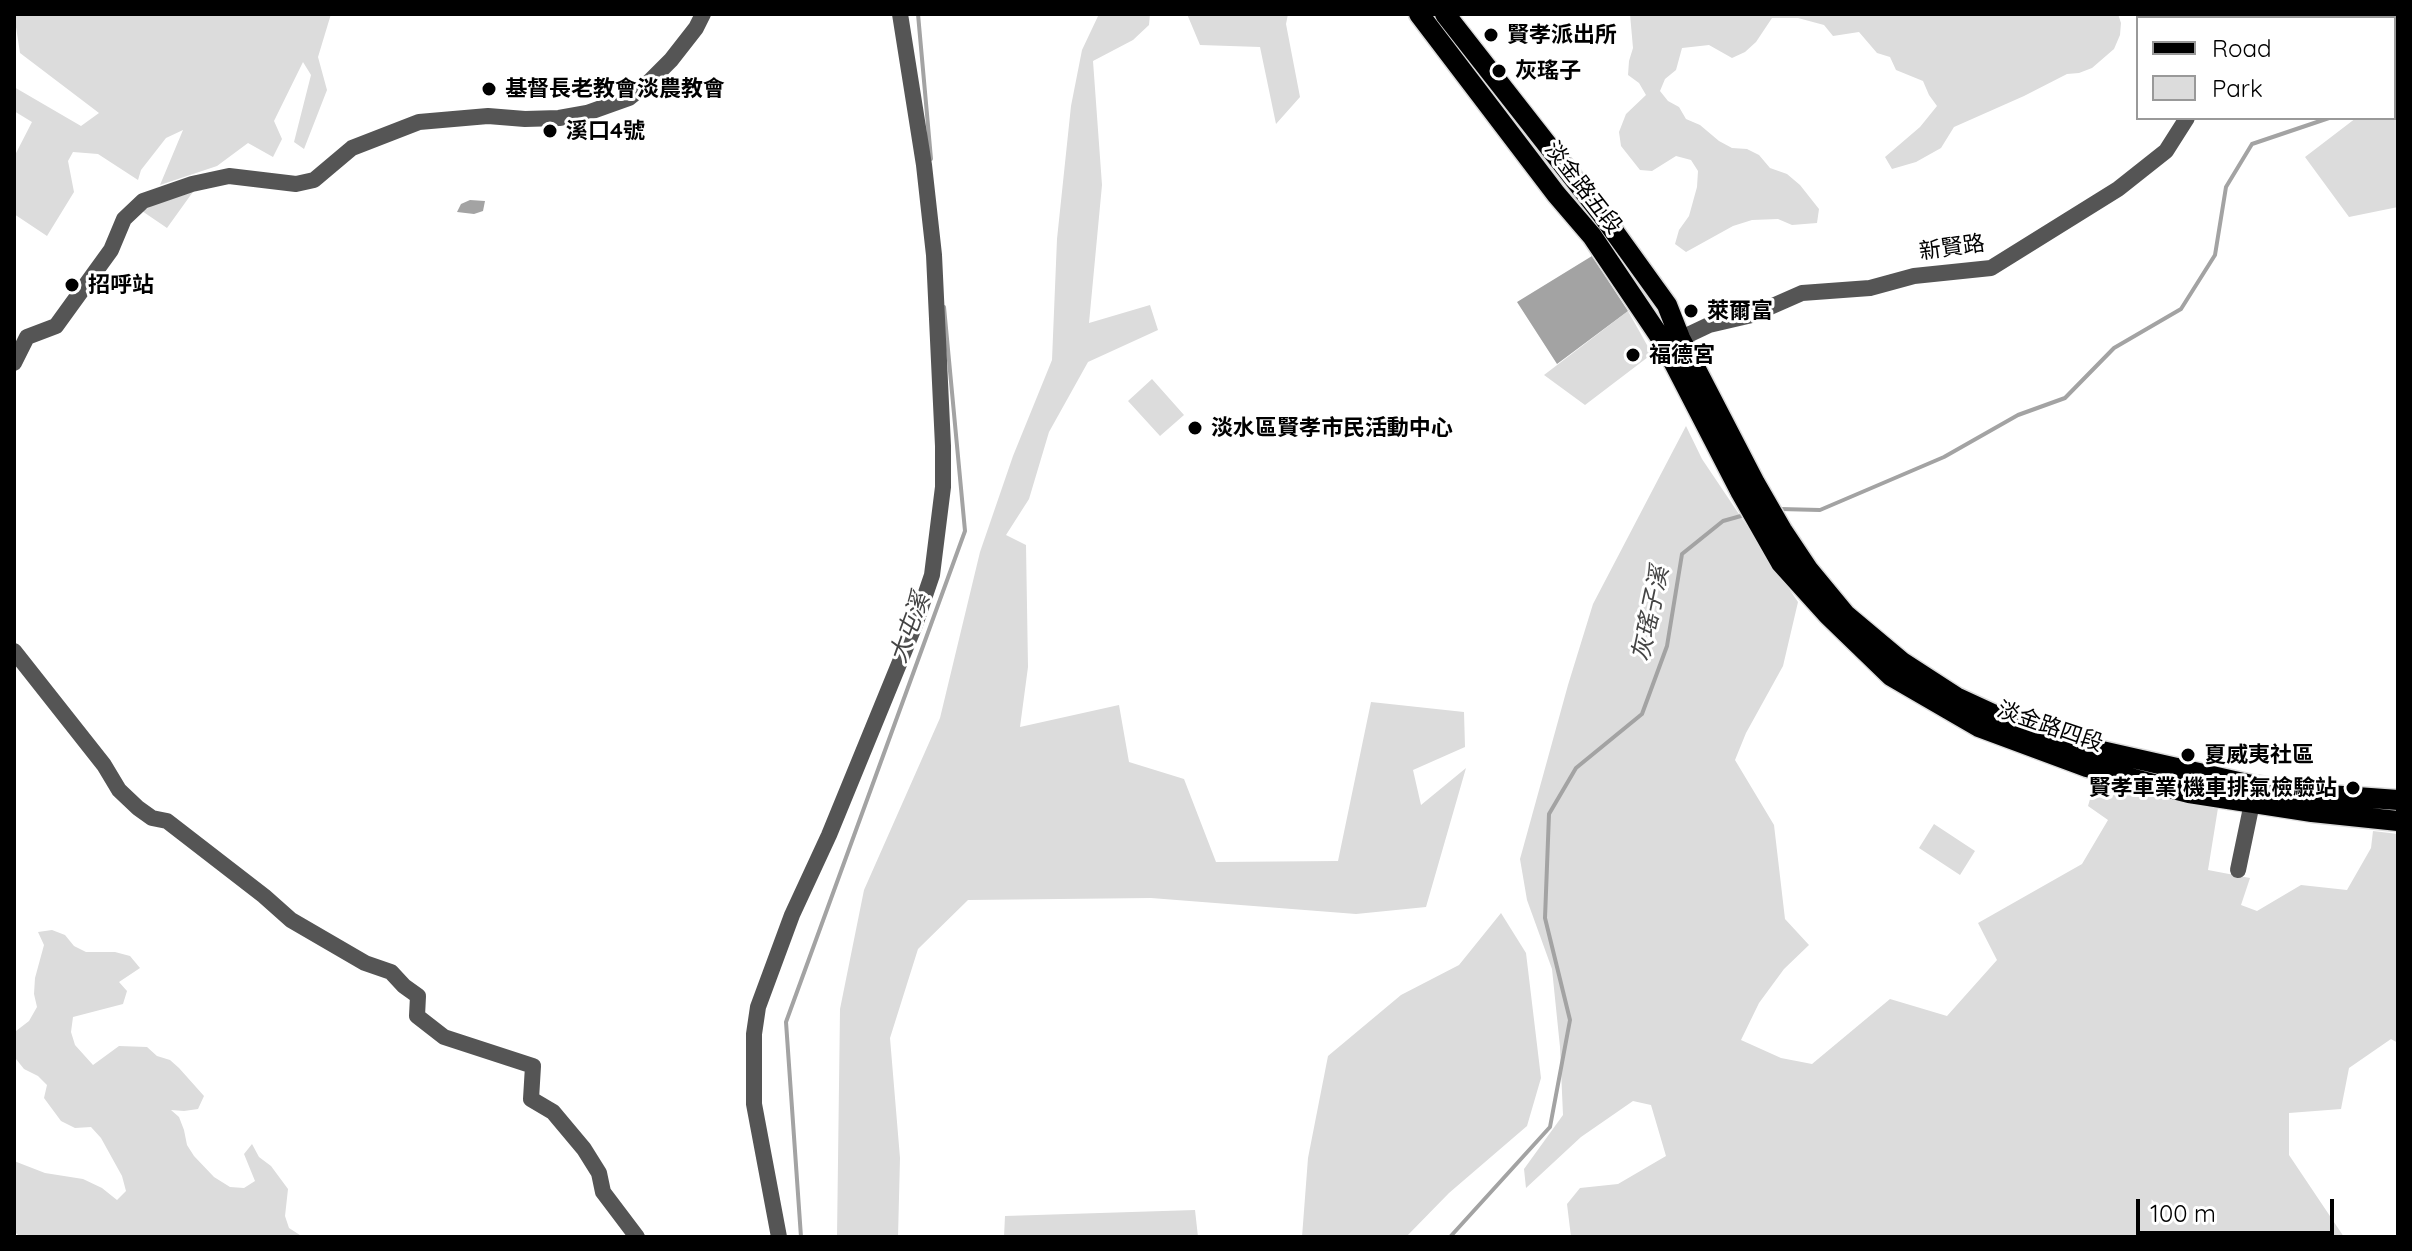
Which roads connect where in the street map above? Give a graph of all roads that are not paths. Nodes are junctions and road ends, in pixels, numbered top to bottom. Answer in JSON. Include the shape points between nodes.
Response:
{"nodes":[{"id":1,"x":703,"y":14,"type":"edge"},
{"id":2,"x":900,"y":14,"type":"edge"},
{"id":3,"x":1419,"y":14,"type":"edge"},
{"id":4,"x":1446,"y":20,"type":"edge"},
{"id":5,"x":2186,"y":120,"type":"edge"},
{"id":6,"x":1672,"y":342,"type":"junction"},
{"id":7,"x":14,"y":363,"type":"edge"},
{"id":8,"x":1748,"y":487,"type":"junction"},
{"id":9,"x":1772,"y":530,"type":"junction"},
{"id":10,"x":14,"y":651,"type":"edge"},
{"id":11,"x":2398,"y":800,"type":"edge"},
{"id":12,"x":2252,"y":803,"type":"junction"},
{"id":13,"x":2398,"y":821,"type":"edge"},
{"id":14,"x":2238,"y":870,"type":"dead end"},
{"id":15,"x":637,"y":1237,"type":"edge"},
{"id":16,"x":779,"y":1237,"type":"edge"}],
"edges":[{"from":1,"to":7,"type":"street","via":[[650,81],[629,98],[587,113],[419,122],[352,148],[314,180],[296,184],[229,176],[143,201],[124,219],[111,250],[56,326],[27,337]]},
{"from":2,"to":16,"type":"street","via":[[934,255],[943,487],[932,575],[915,625],[758,1007],[754,1104]]},
{"from":3,"to":4,"type":"main road","name":"淡金路五段"},
{"from":4,"to":6,"type":"main road","name":"淡金路五段","via":[[1556,194]]},
{"from":5,"to":6,"type":"street","name":"新賢路","via":[[2166,151],[2118,189],[1991,268],[1802,293]]},
{"from":6,"to":8,"type":"main road"},
{"from":6,"to":8,"type":"main road","name":"淡金路五段","via":[[1692,401]]},
{"from":8,"to":9,"type":"main road"},
{"from":9,"to":11,"type":"main road","name":"淡金路四段","via":[[1846,615],[1902,662],[1956,697],[2019,726],[2093,749],[2252,785]]},
{"from":9,"to":12,"type":"main road","name":"淡金路四段","via":[[1781,563],[1891,676],[1979,727],[2087,767]]},
{"from":10,"to":15,"type":"street","via":[[138,808],[167,821],[291,920],[365,963],[391,972],[418,996],[417,1016],[444,1037],[533,1066],[531,1099],[553,1112],[584,1149],[599,1173],[603,1192]]},
{"from":12,"to":13,"type":"main road","name":"淡金路四段"},
{"from":12,"to":14,"type":"street"}]}
